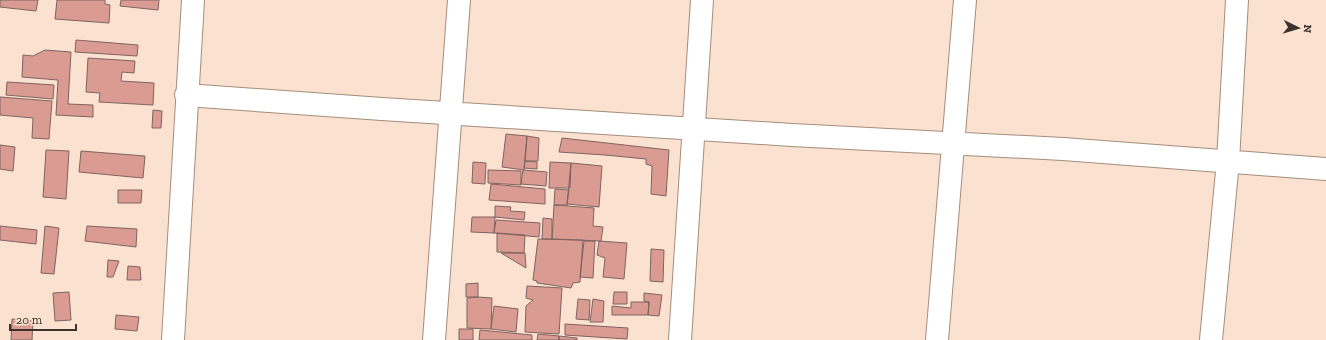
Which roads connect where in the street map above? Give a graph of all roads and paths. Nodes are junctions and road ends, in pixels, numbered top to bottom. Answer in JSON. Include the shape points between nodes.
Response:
{"nodes":[{"id":1,"x":192,"y":0,"type":"edge"},
{"id":2,"x":459,"y":0,"type":"edge"},
{"id":3,"x":702,"y":0,"type":"edge"},
{"id":4,"x":965,"y":0,"type":"edge"},
{"id":5,"x":1237,"y":0,"type":"edge"},
{"id":6,"x":186,"y":95,"type":"junction"},
{"id":7,"x":451,"y":114,"type":"junction"},
{"id":8,"x":694,"y":129,"type":"junction"},
{"id":9,"x":953,"y":143,"type":"junction"},
{"id":10,"x":1228,"y":161,"type":"junction"},
{"id":11,"x":1326,"y":168,"type":"edge"},
{"id":12,"x":173,"y":340,"type":"edge"},
{"id":13,"x":434,"y":340,"type":"edge"},
{"id":14,"x":680,"y":340,"type":"edge"},
{"id":15,"x":937,"y":340,"type":"edge"},
{"id":16,"x":1211,"y":340,"type":"edge"}],
"edges":[{"from":1,"to":6,"type":"street"},
{"from":2,"to":7,"type":"street"},
{"from":3,"to":8,"type":"street"},
{"from":4,"to":9,"type":"street"},
{"from":5,"to":10,"type":"street"},
{"from":6,"to":7,"type":"street"},
{"from":6,"to":12,"type":"street"},
{"from":7,"to":8,"type":"street"},
{"from":7,"to":13,"type":"street"},
{"from":8,"to":9,"type":"street"},
{"from":8,"to":14,"type":"street"},
{"from":9,"to":10,"type":"street"},
{"from":9,"to":15,"type":"street"},
{"from":10,"to":11,"type":"street"},
{"from":10,"to":16,"type":"street"}]}
